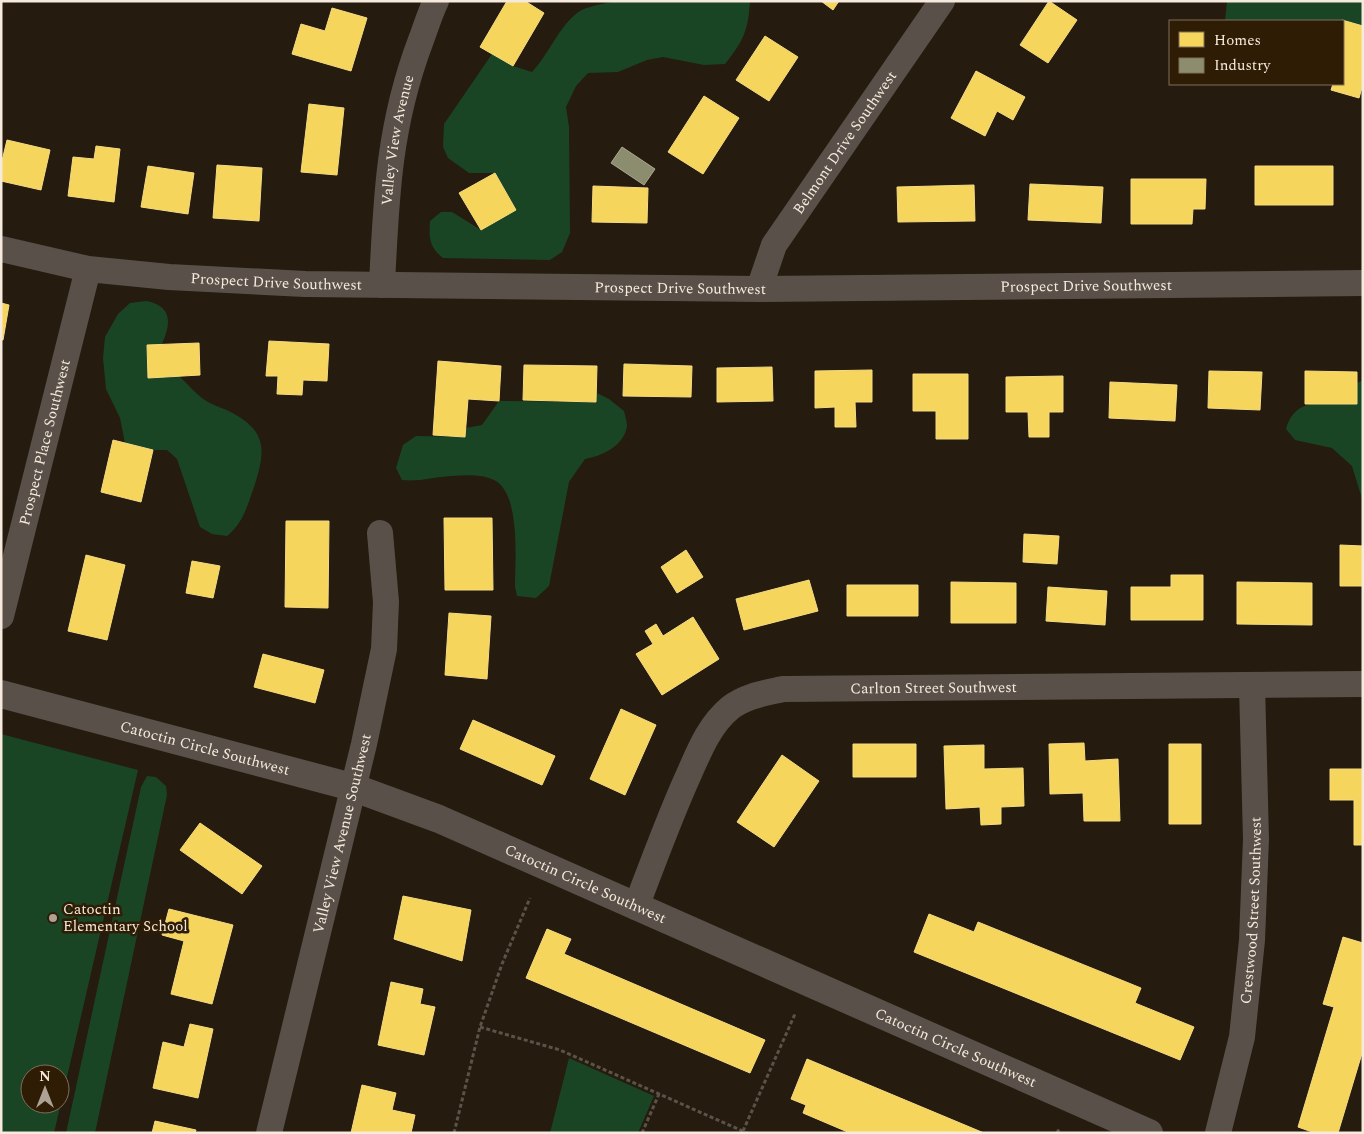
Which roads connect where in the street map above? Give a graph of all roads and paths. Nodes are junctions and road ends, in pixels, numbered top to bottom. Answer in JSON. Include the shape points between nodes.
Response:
{"nodes":[{"id":1,"x":436,"y":1,"type":"edge"},
{"id":2,"x":942,"y":1,"type":"edge"},
{"id":3,"x":1,"y":249,"type":"edge"},
{"id":4,"x":88,"y":269,"type":"junction"},
{"id":5,"x":1363,"y":283,"type":"edge"},
{"id":6,"x":382,"y":285,"type":"junction"},
{"id":7,"x":759,"y":289,"type":"junction"},
{"id":8,"x":380,"y":533,"type":"dead end"},
{"id":9,"x":1,"y":616,"type":"edge"},
{"id":10,"x":1363,"y":684,"type":"edge"},
{"id":11,"x":1252,"y":685,"type":"junction"},
{"id":12,"x":1,"y":694,"type":"edge"},
{"id":13,"x":352,"y":787,"type":"junction"},
{"id":14,"x":530,"y":898,"type":"dead end"},
{"id":15,"x":636,"y":907,"type":"junction"},
{"id":16,"x":795,"y":1014,"type":"dead end"},
{"id":17,"x":480,"y":1027,"type":"junction"},
{"id":18,"x":659,"y":1094,"type":"junction"},
{"id":19,"x":743,"y":1131,"type":"junction"},
{"id":20,"x":269,"y":1133,"type":"edge"},
{"id":21,"x":454,"y":1133,"type":"edge"},
{"id":22,"x":642,"y":1133,"type":"edge"},
{"id":23,"x":747,"y":1133,"type":"edge"},
{"id":24,"x":1149,"y":1133,"type":"edge"},
{"id":25,"x":1218,"y":1133,"type":"edge"}],
"edges":[{"from":1,"to":6,"type":"street","name":"Valley View Avenue","via":[[412,62],[396,118],[386,192]]},
{"from":2,"to":7,"type":"street","name":"Belmont Drive Southwest","via":[[774,245]]},
{"from":3,"to":4,"type":"street","name":"Prospect Drive Southwest"},
{"from":4,"to":6,"type":"street","name":"Prospect Drive Southwest","via":[[169,277]]},
{"from":4,"to":9,"type":"street","name":"Prospect Place Southwest"},
{"from":5,"to":7,"type":"street","name":"Prospect Drive Southwest"},
{"from":6,"to":7,"type":"street","name":"Prospect Drive Southwest"},
{"from":8,"to":13,"type":"street","name":"Valley View Avenue Southwest","via":[[386,602],[384,649]]},
{"from":10,"to":11,"type":"street","name":"Carlton Street Southwest"},
{"from":11,"to":15,"type":"street","name":"Carlton Street Southwest","via":[[783,689],[755,695],[731,708],[702,744]]},
{"from":11,"to":25,"type":"street","name":"Crestwood Street Southwest","via":[[1256,839],[1252,940],[1242,1037]]},
{"from":12,"to":13,"type":"main road","name":"Catoctin Circle Southwest"},
{"from":13,"to":15,"type":"main road","name":"Catoctin Circle Southwest","via":[[439,819]]},
{"from":13,"to":20,"type":"street","name":"Valley View Avenue Southwest"},
{"from":14,"to":17,"type":"path"},
{"from":15,"to":24,"type":"main road","name":"Catoctin Circle Southwest"},
{"from":16,"to":19,"type":"path"},
{"from":17,"to":18,"type":"path","via":[[560,1050]]},
{"from":17,"to":21,"type":"path"},
{"from":18,"to":19,"type":"path"},
{"from":18,"to":22,"type":"path"},
{"from":19,"to":23,"type":"path"}]}
